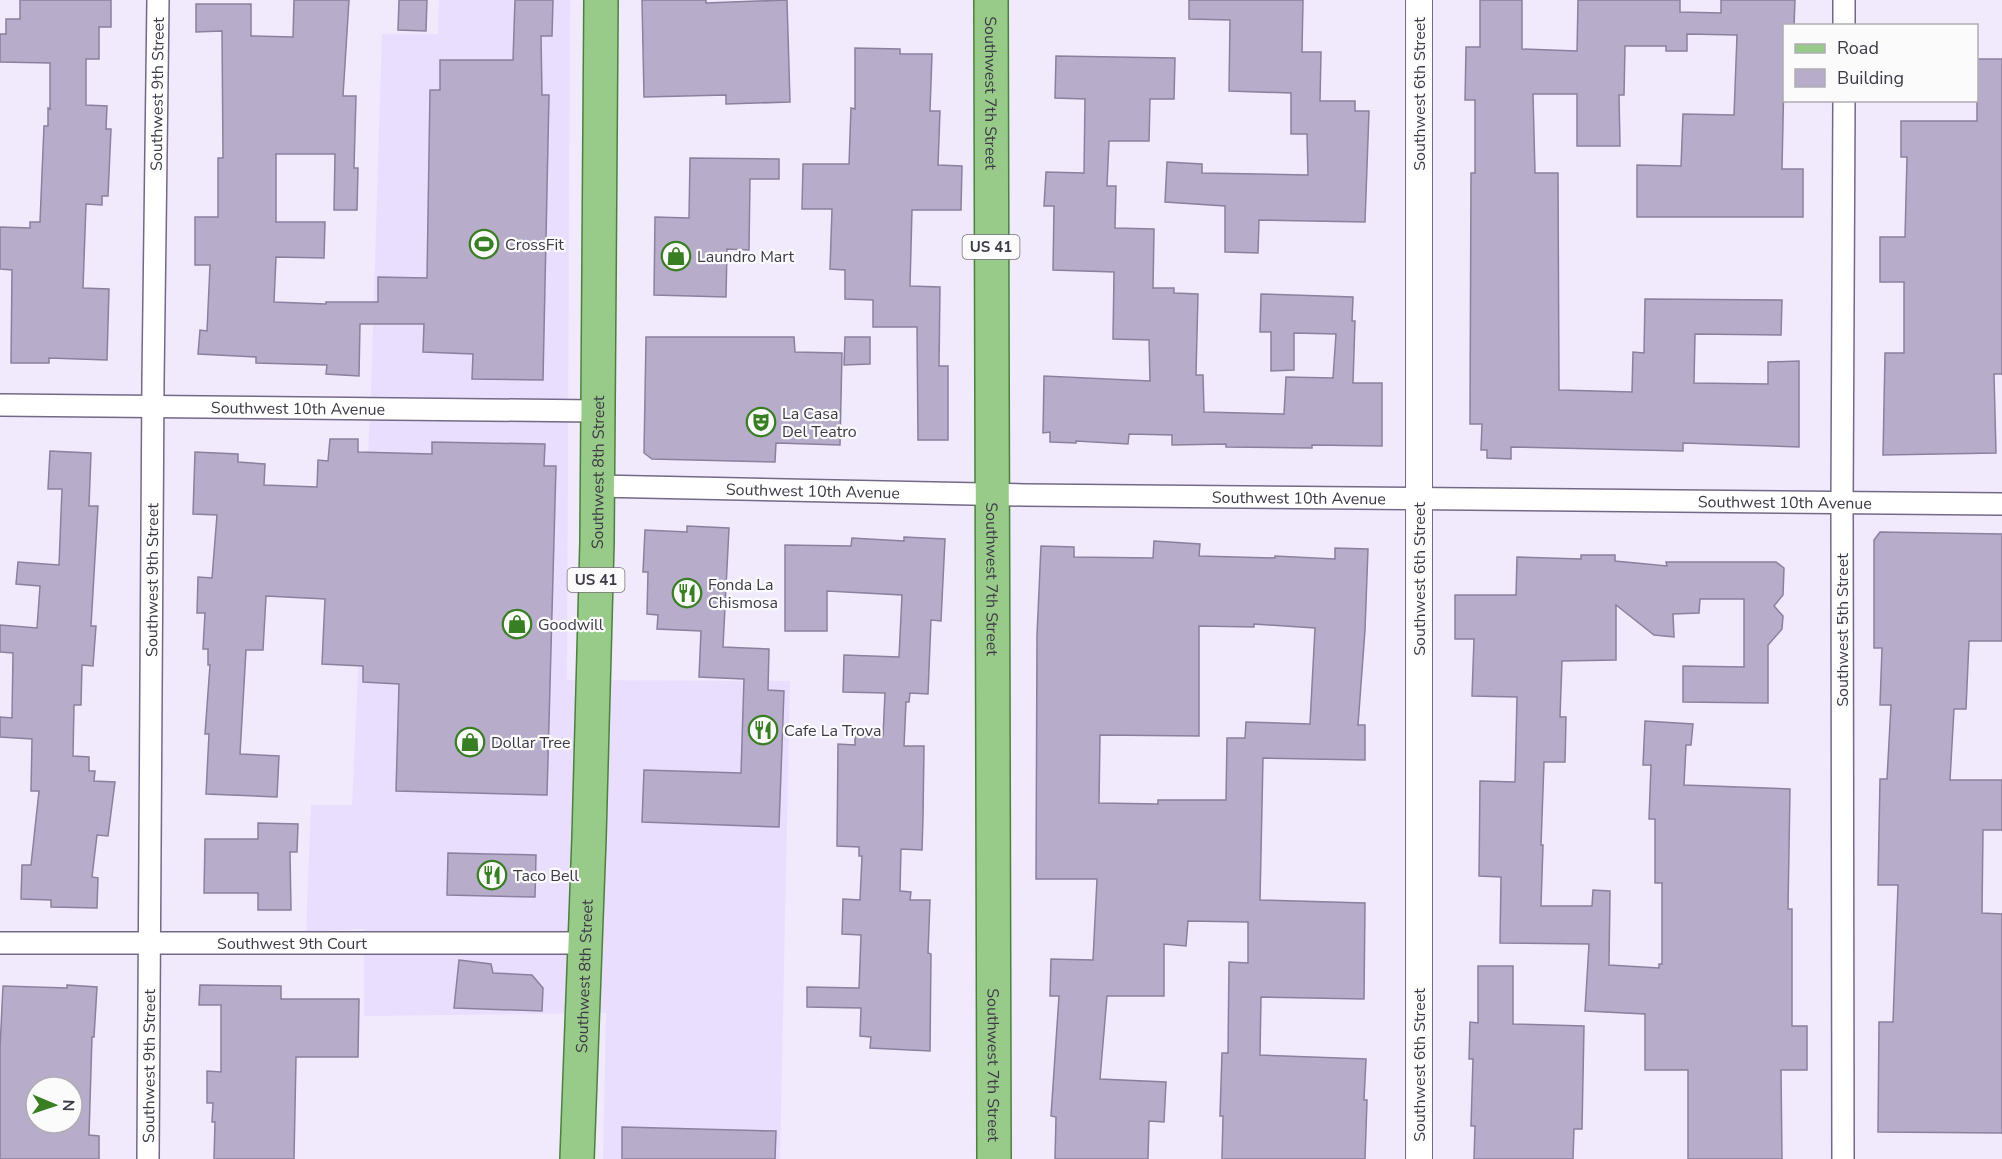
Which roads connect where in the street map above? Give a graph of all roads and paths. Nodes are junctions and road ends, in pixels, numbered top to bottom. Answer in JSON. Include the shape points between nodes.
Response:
{"nodes":[{"id":1,"x":158,"y":0,"type":"edge"},
{"id":2,"x":601,"y":0,"type":"edge"},
{"id":3,"x":992,"y":0,"type":"edge"},
{"id":4,"x":1419,"y":0,"type":"edge"},
{"id":5,"x":1844,"y":0,"type":"edge"},
{"id":6,"x":1844,"y":24,"type":"edge"},
{"id":7,"x":1844,"y":102,"type":"edge"},
{"id":8,"x":0,"y":405,"type":"edge"},
{"id":9,"x":153,"y":408,"type":"junction"},
{"id":10,"x":597,"y":411,"type":"junction"},
{"id":11,"x":597,"y":486,"type":"junction"},
{"id":12,"x":992,"y":494,"type":"junction"},
{"id":13,"x":1419,"y":498,"type":"junction"},
{"id":14,"x":1842,"y":502,"type":"junction"},
{"id":15,"x":2002,"y":504,"type":"edge"},
{"id":16,"x":0,"y":943,"type":"edge"},
{"id":17,"x":586,"y":943,"type":"junction"},
{"id":18,"x":149,"y":944,"type":"junction"},
{"id":19,"x":148,"y":1159,"type":"edge"},
{"id":20,"x":577,"y":1159,"type":"edge"},
{"id":21,"x":994,"y":1159,"type":"edge"},
{"id":22,"x":1419,"y":1159,"type":"edge"},
{"id":23,"x":1843,"y":1159,"type":"edge"}],
"edges":[{"from":1,"to":9,"type":"street","name":"Southwest 9th Street"},
{"from":2,"to":10,"type":"main road","name":"Southwest 8th Street","number":"US 41"},
{"from":3,"to":12,"type":"main road","name":"Southwest 7th Street","number":"US 41"},
{"from":4,"to":13,"type":"street","name":"Southwest 6th Street"},
{"from":5,"to":6,"type":"street"},
{"from":7,"to":14,"type":"street","name":"Southwest 5th Street"},
{"from":8,"to":9,"type":"street","name":"Southwest 10th Avenue"},
{"from":9,"to":10,"type":"street","name":"Southwest 10th Avenue"},
{"from":9,"to":18,"type":"street","name":"Southwest 9th Street"},
{"from":10,"to":11,"type":"main road","name":"Southwest 8th Street","number":"US 41"},
{"from":11,"to":12,"type":"street","name":"Southwest 10th Avenue"},
{"from":11,"to":17,"type":"main road","name":"Southwest 8th Street","number":"US 41"},
{"from":12,"to":13,"type":"street","name":"Southwest 10th Avenue"},
{"from":12,"to":21,"type":"main road","name":"Southwest 7th Street","number":"US 41"},
{"from":13,"to":14,"type":"street","name":"Southwest 10th Avenue"},
{"from":13,"to":22,"type":"street","name":"Southwest 6th Street"},
{"from":14,"to":15,"type":"street","name":"Southwest 10th Avenue"},
{"from":14,"to":23,"type":"street","name":"Southwest 5th Street"},
{"from":16,"to":18,"type":"street","name":"Southwest 9th Court"},
{"from":17,"to":18,"type":"street","name":"Southwest 9th Court"},
{"from":17,"to":20,"type":"main road","name":"Southwest 8th Street","number":"US 41"},
{"from":18,"to":19,"type":"street","name":"Southwest 9th Street"}]}
